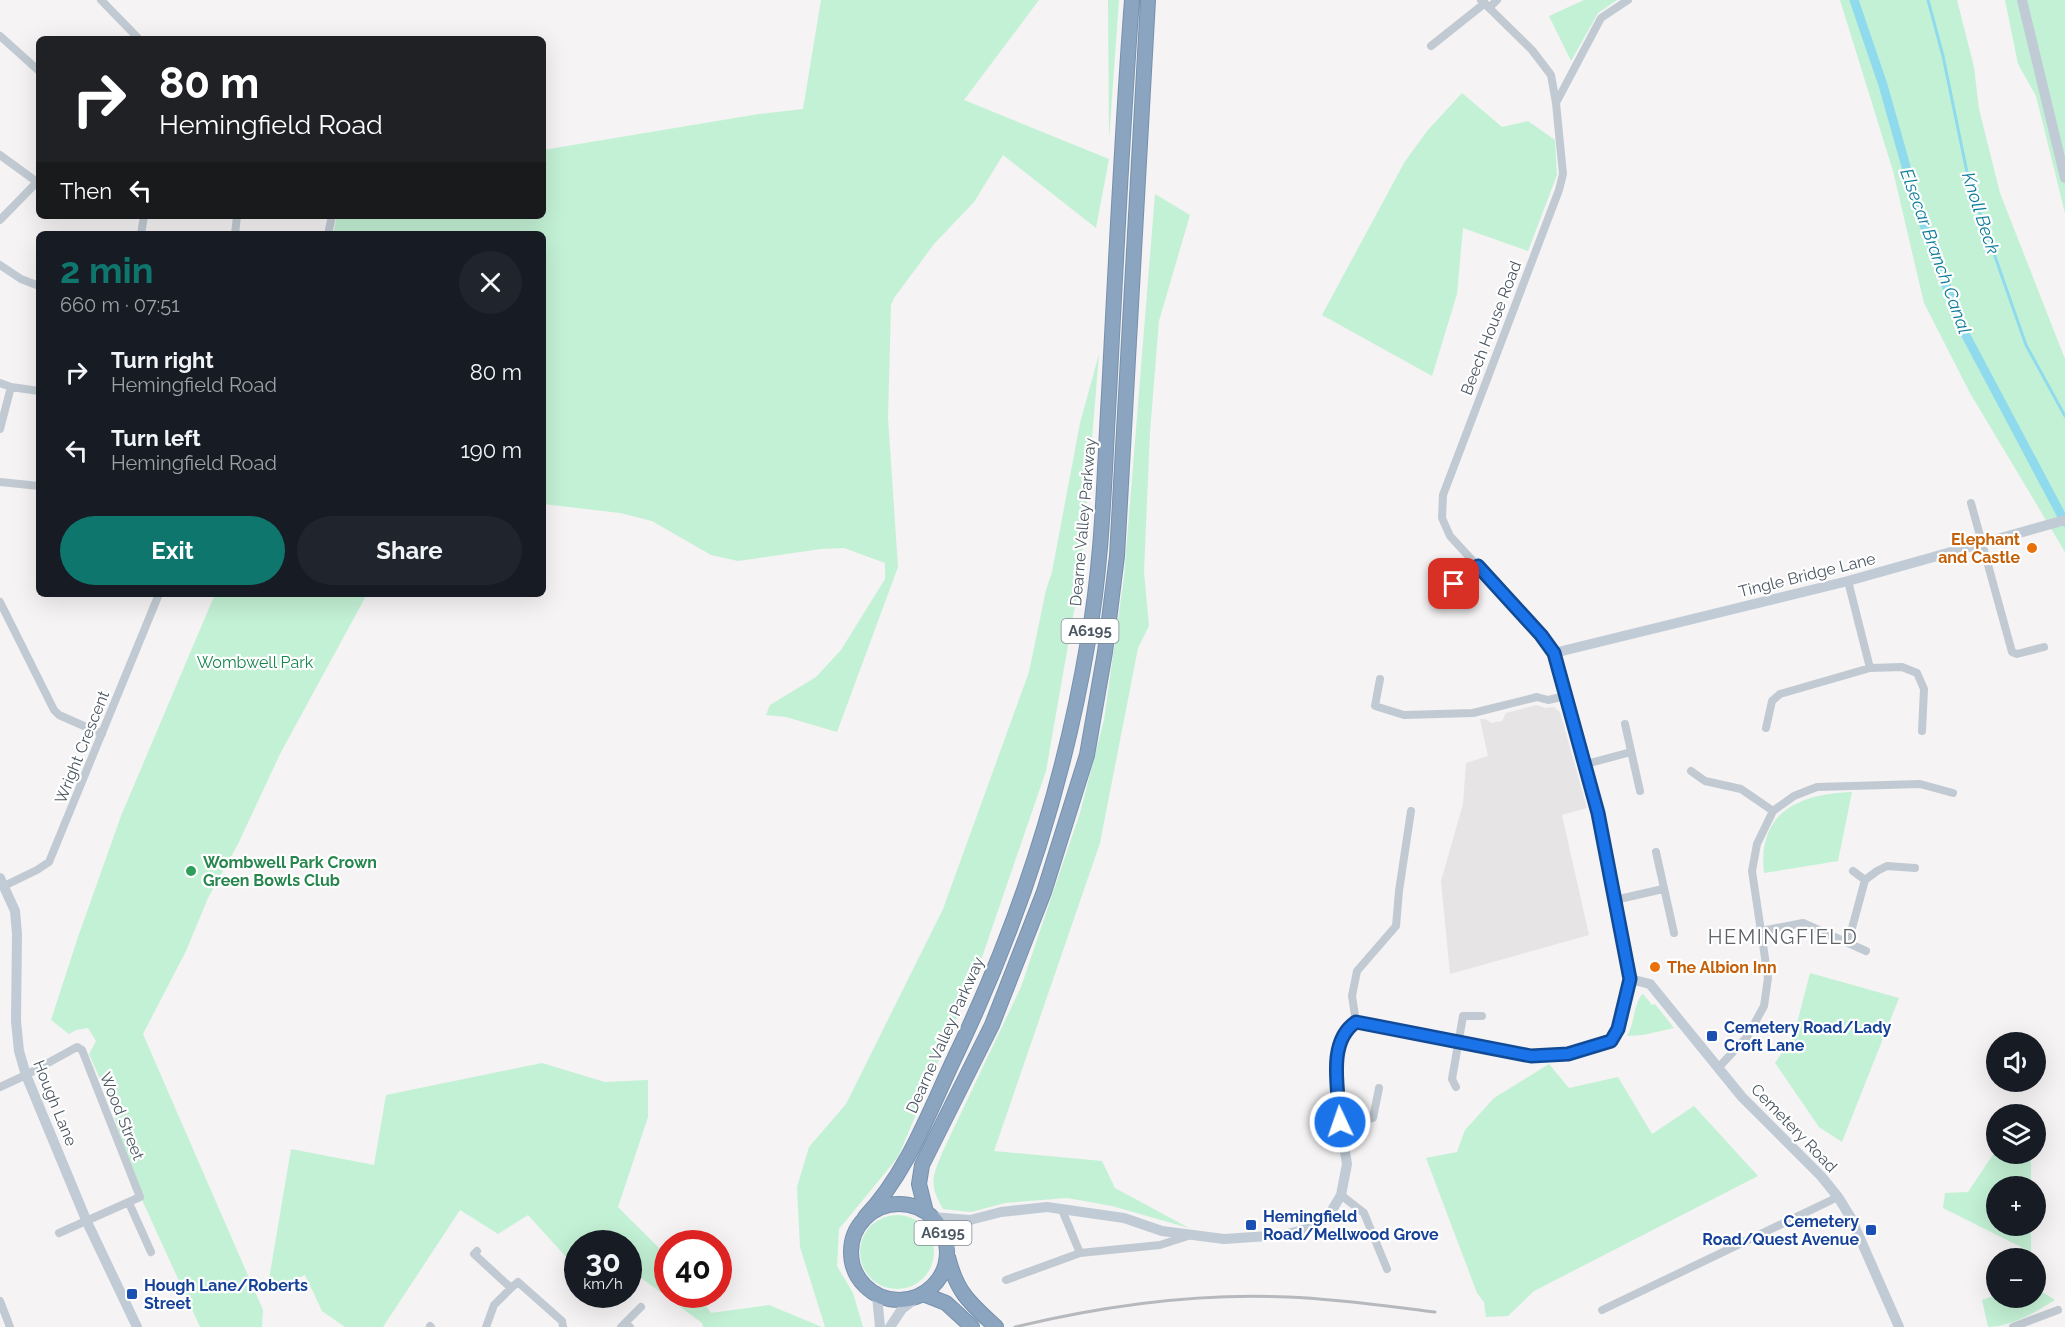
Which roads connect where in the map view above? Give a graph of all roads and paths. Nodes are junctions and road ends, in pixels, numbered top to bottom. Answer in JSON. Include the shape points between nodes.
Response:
{"nodes":[{"id":1,"x":101,"y":0,"type":"edge"},
{"id":2,"x":1132,"y":0,"type":"edge"},
{"id":3,"x":1148,"y":0,"type":"edge"},
{"id":4,"x":1497,"y":0,"type":"edge"},
{"id":5,"x":1628,"y":0,"type":"edge"},
{"id":6,"x":2022,"y":0,"type":"edge"},
{"id":7,"x":1485,"y":4,"type":"edge"},
{"id":8,"x":0,"y":36,"type":"edge"},
{"id":9,"x":136,"y":36,"type":"edge"},
{"id":10,"x":1431,"y":46,"type":"dead end"},
{"id":11,"x":36,"y":68,"type":"edge"},
{"id":12,"x":1556,"y":103,"type":"junction"},
{"id":13,"x":0,"y":155,"type":"edge"},
{"id":14,"x":2065,"y":178,"type":"edge"},
{"id":15,"x":36,"y":181,"type":"edge"},
{"id":16,"x":36,"y":184,"type":"edge"},
{"id":17,"x":0,"y":220,"type":"edge"},
{"id":18,"x":0,"y":265,"type":"edge"},
{"id":19,"x":36,"y":285,"type":"edge"},
{"id":20,"x":0,"y":383,"type":"edge"},
{"id":21,"x":11,"y":387,"type":"junction"},
{"id":22,"x":36,"y":391,"type":"edge"},
{"id":23,"x":0,"y":429,"type":"edge"},
{"id":24,"x":0,"y":482,"type":"edge"},
{"id":25,"x":36,"y":486,"type":"edge"},
{"id":26,"x":1971,"y":503,"type":"dead end"},
{"id":27,"x":2065,"y":520,"type":"edge"},
{"id":28,"x":1983,"y":544,"type":"junction"},
{"id":29,"x":1478,"y":566,"type":"junction"},
{"id":30,"x":1848,"y":581,"type":"junction"},
{"id":31,"x":158,"y":597,"type":"edge"},
{"id":32,"x":0,"y":602,"type":"edge"},
{"id":33,"x":1455,"y":604,"type":"dead end"},
{"id":34,"x":3,"y":616,"type":"edge"},
{"id":35,"x":2043,"y":647,"type":"dead end"},
{"id":36,"x":1554,"y":653,"type":"junction"},
{"id":37,"x":1870,"y":668,"type":"junction"},
{"id":38,"x":1380,"y":679,"type":"dead end"},
{"id":39,"x":1566,"y":696,"type":"junction"},
{"id":40,"x":1625,"y":724,"type":"dead end"},
{"id":41,"x":1766,"y":728,"type":"dead end"},
{"id":42,"x":1922,"y":731,"type":"dead end"},
{"id":43,"x":102,"y":734,"type":"junction"},
{"id":44,"x":1631,"y":752,"type":"junction"},
{"id":45,"x":1586,"y":764,"type":"junction"},
{"id":46,"x":1691,"y":771,"type":"dead end"},
{"id":47,"x":1640,"y":791,"type":"dead end"},
{"id":48,"x":1953,"y":793,"type":"dead end"},
{"id":49,"x":1411,"y":811,"type":"dead end"},
{"id":50,"x":1773,"y":812,"type":"junction"},
{"id":51,"x":1656,"y":852,"type":"dead end"},
{"id":52,"x":1915,"y":868,"type":"dead end"},
{"id":53,"x":1853,"y":871,"type":"dead end"},
{"id":54,"x":1865,"y":880,"type":"junction"},
{"id":55,"x":2,"y":882,"type":"edge"},
{"id":56,"x":1664,"y":889,"type":"junction"},
{"id":57,"x":1615,"y":900,"type":"junction"},
{"id":58,"x":1761,"y":931,"type":"junction"},
{"id":59,"x":1674,"y":933,"type":"dead end"},
{"id":60,"x":1848,"y":943,"type":"junction"},
{"id":61,"x":1866,"y":951,"type":"dead end"},
{"id":62,"x":1630,"y":979,"type":"junction"},
{"id":63,"x":1482,"y":1016,"type":"dead end"},
{"id":64,"x":1356,"y":1022,"type":"junction"},
{"id":65,"x":1459,"y":1041,"type":"junction"},
{"id":66,"x":1719,"y":1067,"type":"junction"},
{"id":67,"x":26,"y":1076,"type":"junction"},
{"id":68,"x":0,"y":1087,"type":"edge"},
{"id":69,"x":1456,"y":1087,"type":"dead end"},
{"id":70,"x":1379,"y":1088,"type":"dead end"},
{"id":71,"x":1340,"y":1122,"type":"junction"},
{"id":72,"x":1341,"y":1195,"type":"junction"},
{"id":73,"x":1838,"y":1197,"type":"junction"},
{"id":74,"x":129,"y":1203,"type":"junction"},
{"id":75,"x":1062,"y":1210,"type":"junction"},
{"id":76,"x":929,"y":1215,"type":"junction"},
{"id":77,"x":865,"y":1217,"type":"junction"},
{"id":78,"x":970,"y":1220,"type":"junction"},
{"id":79,"x":87,"y":1222,"type":"junction"},
{"id":80,"x":59,"y":1233,"type":"dead end"},
{"id":81,"x":1188,"y":1236,"type":"junction"},
{"id":82,"x":477,"y":1251,"type":"dead end"},
{"id":83,"x":151,"y":1252,"type":"dead end"},
{"id":84,"x":947,"y":1253,"type":"junction"},
{"id":85,"x":1080,"y":1253,"type":"junction"},
{"id":86,"x":1387,"y":1269,"type":"dead end"},
{"id":87,"x":1006,"y":1280,"type":"dead end"},
{"id":88,"x":511,"y":1288,"type":"junction"},
{"id":89,"x":877,"y":1296,"type":"junction"},
{"id":90,"x":920,"y":1296,"type":"junction"},
{"id":91,"x":0,"y":1301,"type":"edge"},
{"id":92,"x":640,"y":1308,"type":"edge"},
{"id":93,"x":1602,"y":1310,"type":"dead end"},
{"id":94,"x":2058,"y":1310,"type":"dead end"},
{"id":95,"x":625,"y":1326,"type":"edge"},
{"id":96,"x":10,"y":1327,"type":"edge"},
{"id":97,"x":137,"y":1327,"type":"edge"},
{"id":98,"x":486,"y":1327,"type":"edge"},
{"id":99,"x":563,"y":1327,"type":"edge"},
{"id":100,"x":880,"y":1327,"type":"edge"},
{"id":101,"x":890,"y":1327,"type":"edge"},
{"id":102,"x":972,"y":1327,"type":"edge"},
{"id":103,"x":996,"y":1327,"type":"edge"},
{"id":104,"x":1899,"y":1327,"type":"edge"},
{"id":105,"x":2013,"y":1327,"type":"edge"}],
"edges":[{"from":1,"to":9,"type":"street"},
{"from":2,"to":77,"type":"highway","name":"Dearne Valley Parkway","number":"A6195","via":[[1101,537],[1089,639],[1065,758],[1029,876],[976,1014],[904,1165]]},
{"from":3,"to":76,"type":"highway","name":"Dearne Valley Parkway","number":"A6195","via":[[1117,556],[1087,755],[1044,892],[992,1024],[922,1165],[919,1184]]},
{"from":4,"to":7,"type":"street"},
{"from":5,"to":12,"type":"street","via":[[1601,18]]},
{"from":6,"to":14,"type":"street"},
{"from":7,"to":10,"type":"street"},
{"from":7,"to":12,"type":"street","name":"Beech House Road","via":[[1532,50],[1551,75]]},
{"from":8,"to":11,"type":"street"},
{"from":12,"to":29,"type":"street","name":"Beech House Road","via":[[1563,174],[1559,190],[1443,495],[1442,518],[1450,536]]},
{"from":13,"to":15,"type":"street"},
{"from":16,"to":17,"type":"street"},
{"from":18,"to":19,"type":"street"},
{"from":20,"to":21,"type":"street"},
{"from":21,"to":22,"type":"street"},
{"from":21,"to":23,"type":"street"},
{"from":24,"to":25,"type":"street"},
{"from":26,"to":28,"type":"street"},
{"from":27,"to":28,"type":"street","name":"Tingle Bridge Lane"},
{"from":28,"to":30,"type":"street","name":"Tingle Bridge Lane"},
{"from":28,"to":35,"type":"street","via":[[2012,652]]},
{"from":29,"to":33,"type":"street","via":[[1454,584]]},
{"from":29,"to":36,"type":"street","name":"Beech House Road"},
{"from":30,"to":36,"type":"street","name":"Tingle Bridge Lane"},
{"from":30,"to":37,"type":"street"},
{"from":31,"to":43,"type":"street","name":"Wright Crescent"},
{"from":32,"to":34,"type":"street"},
{"from":34,"to":43,"type":"street","via":[[54,710]]},
{"from":36,"to":39,"type":"street"},
{"from":37,"to":41,"type":"street","via":[[1780,694],[1772,701]]},
{"from":37,"to":42,"type":"street","via":[[1902,667],[1917,673],[1924,689]]},
{"from":38,"to":39,"type":"street","via":[[1375,706],[1404,715],[1473,713],[1537,697],[1548,700]]},
{"from":39,"to":45,"type":"street"},
{"from":40,"to":44,"type":"street"},
{"from":43,"to":55,"type":"street","name":"Wright Crescent","via":[[49,862]]},
{"from":44,"to":45,"type":"street"},
{"from":44,"to":47,"type":"street"},
{"from":45,"to":57,"type":"street"},
{"from":46,"to":50,"type":"street","via":[[1705,781],[1741,789]]},
{"from":48,"to":50,"type":"street","via":[[1920,784],[1817,787],[1794,796]]},
{"from":49,"to":64,"type":"street","via":[[1396,926],[1357,971],[1352,996]]},
{"from":50,"to":58,"type":"street","via":[[1757,844],[1752,871]]},
{"from":51,"to":56,"type":"street"},
{"from":52,"to":54,"type":"street","via":[[1892,865]]},
{"from":53,"to":54,"type":"street"},
{"from":54,"to":60,"type":"street"},
{"from":55,"to":67,"type":"street","name":"Hough Lane","via":[[15,911],[16,1021]]},
{"from":56,"to":57,"type":"street"},
{"from":56,"to":59,"type":"street"},
{"from":57,"to":62,"type":"street"},
{"from":58,"to":60,"type":"street","via":[[1803,923]]},
{"from":58,"to":66,"type":"street","via":[[1768,978],[1764,1006],[1747,1037]]},
{"from":60,"to":61,"type":"street"},
{"from":62,"to":65,"type":"street","via":[[1618,1029],[1611,1041],[1568,1054],[1531,1056]]},
{"from":62,"to":66,"type":"street","name":"Cemetery Road","via":[[1650,984]]},
{"from":63,"to":65,"type":"street","via":[[1463,1016]]},
{"from":64,"to":65,"type":"street"},
{"from":64,"to":71,"type":"street","via":[[1346,1028],[1340,1040]]},
{"from":65,"to":69,"type":"street","via":[[1452,1079]]},
{"from":66,"to":73,"type":"street","name":"Cemetery Road","via":[[1742,1097]]},
{"from":67,"to":68,"type":"street"},
{"from":67,"to":74,"type":"street","name":"Wood Street","via":[[77,1047],[82,1050],[140,1197]]},
{"from":67,"to":79,"type":"street","name":"Hough Lane"},
{"from":70,"to":71,"type":"street","via":[[1373,1118]]},
{"from":71,"to":72,"type":"street","via":[[1347,1164]]},
{"from":72,"to":81,"type":"street","via":[[1328,1217],[1307,1229],[1224,1239]]},
{"from":72,"to":86,"type":"street","via":[[1364,1213]]},
{"from":73,"to":93,"type":"street"},
{"from":73,"to":104,"type":"street","name":"Cemetery Road"},
{"from":74,"to":79,"type":"street"},
{"from":74,"to":83,"type":"street"},
{"from":75,"to":78,"type":"street","via":[[1047,1207]]},
{"from":75,"to":81,"type":"street","via":[[1124,1218]]},
{"from":75,"to":85,"type":"street"},
{"from":76,"to":77,"type":"highway","number":"A6195","via":[[916,1207],[895,1204]]},
{"from":76,"to":78,"type":"street"},
{"from":76,"to":84,"type":"highway","number":"A6195","via":[[943,1232]]},
{"from":77,"to":89,"type":"highway","number":"A6195","via":[[853,1237],[851,1260],[861,1282]]},
{"from":78,"to":84,"type":"street","via":[[953,1239]]},
{"from":79,"to":80,"type":"street"},
{"from":79,"to":97,"type":"street","name":"Hough Lane"},
{"from":81,"to":85,"type":"street","via":[[1160,1245]]},
{"from":82,"to":88,"type":"street","via":[[474,1254]]},
{"from":84,"to":90,"type":"highway","number":"A6195","via":[[940,1278]]},
{"from":84,"to":103,"type":"highway","number":"A6195","via":[[952,1276],[963,1295]]},
{"from":85,"to":87,"type":"street"},
{"from":88,"to":98,"type":"street","via":[[494,1305]]},
{"from":88,"to":99,"type":"street","via":[[518,1282],[562,1321]]},
{"from":89,"to":90,"type":"highway","via":[[896,1301]]},
{"from":89,"to":100,"type":"street"},
{"from":90,"to":101,"type":"street","via":[[902,1310]]},
{"from":90,"to":102,"type":"highway","via":[[940,1300]]},
{"from":91,"to":96,"type":"street"},
{"from":92,"to":95,"type":"street"},
{"from":94,"to":105,"type":"street"}]}
